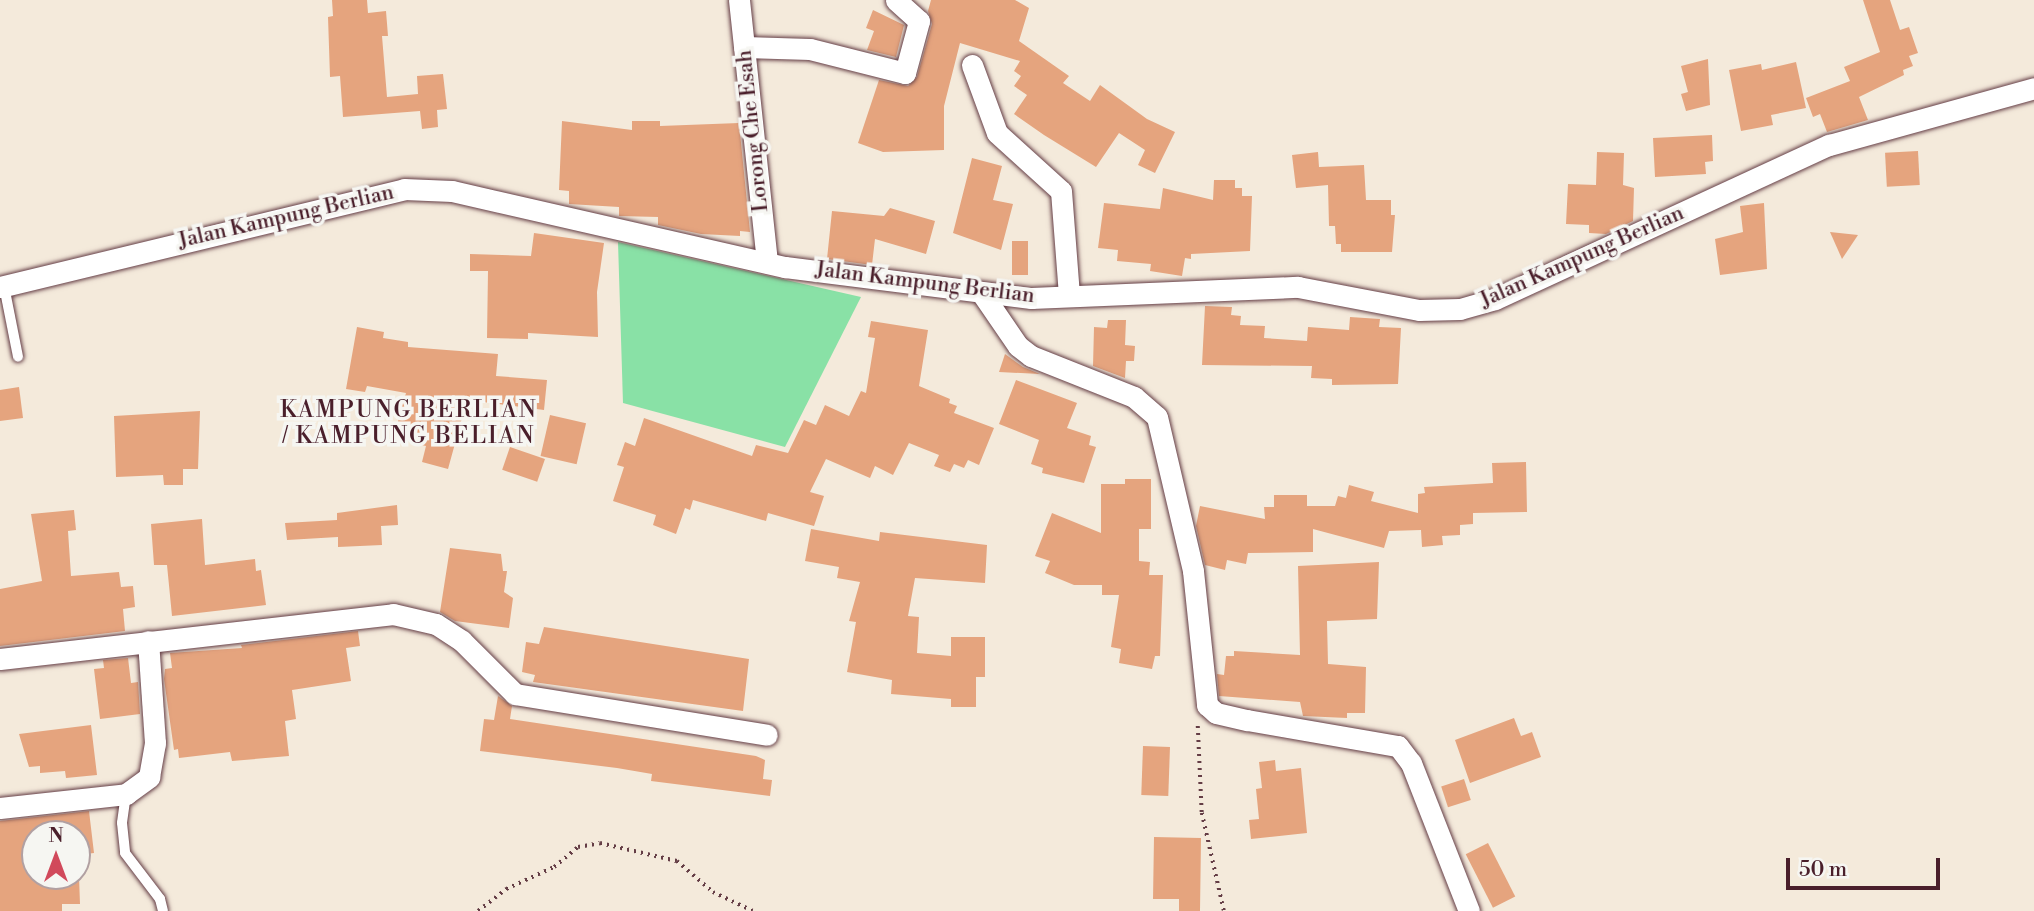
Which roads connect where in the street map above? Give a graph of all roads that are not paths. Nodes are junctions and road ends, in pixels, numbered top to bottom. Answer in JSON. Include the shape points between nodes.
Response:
{"nodes":[{"id":1,"x":739,"y":0,"type":"edge"},
{"id":2,"x":896,"y":0,"type":"edge"},
{"id":3,"x":744,"y":47,"type":"junction"},
{"id":4,"x":972,"y":65,"type":"dead end"},
{"id":5,"x":2034,"y":88,"type":"edge"},
{"id":6,"x":767,"y":263,"type":"junction"},
{"id":7,"x":2,"y":286,"type":"edge"},
{"id":8,"x":981,"y":292,"type":"junction"},
{"id":9,"x":1069,"y":296,"type":"junction"},
{"id":10,"x":18,"y":357,"type":"dead end"},
{"id":11,"x":148,"y":641,"type":"junction"},
{"id":12,"x":0,"y":659,"type":"edge"},
{"id":13,"x":767,"y":735,"type":"dead end"},
{"id":14,"x":126,"y":794,"type":"junction"},
{"id":15,"x":0,"y":808,"type":"edge"},
{"id":16,"x":163,"y":911,"type":"edge"},
{"id":17,"x":1469,"y":911,"type":"edge"}],
"edges":[{"from":1,"to":3,"type":"street","name":"Lorong Che Esah"},
{"from":2,"to":3,"type":"street","via":[[919,21],[905,73],[810,49]]},
{"from":3,"to":6,"type":"street","name":"Lorong Che Esah"},
{"from":4,"to":9,"type":"street","via":[[997,133],[1061,191]]},
{"from":5,"to":9,"type":"street","name":"Jalan Kampung Berlian","via":[[1829,145],[1495,299],[1460,309],[1419,310],[1298,287]]},
{"from":6,"to":7,"type":"street","name":"Jalan Kampung Berlian","via":[[452,191],[404,189]]},
{"from":6,"to":8,"type":"street","name":"Jalan Kampung Berlian"},
{"from":7,"to":10,"type":"lane"},
{"from":8,"to":9,"type":"street","name":"Jalan Kampung Berlian","via":[[1031,298]]},
{"from":8,"to":17,"type":"street","via":[[1018,346],[1031,356],[1134,397],[1157,417],[1193,571],[1206,705],[1216,713],[1247,720],[1398,746],[1411,763]]},
{"from":11,"to":12,"type":"street"},
{"from":11,"to":13,"type":"street","via":[[393,614],[445,630],[516,694]]},
{"from":11,"to":14,"type":"street","via":[[155,743],[149,777]]},
{"from":14,"to":15,"type":"street"},
{"from":14,"to":16,"type":"lane","via":[[122,823],[125,853],[160,899]]}]}
